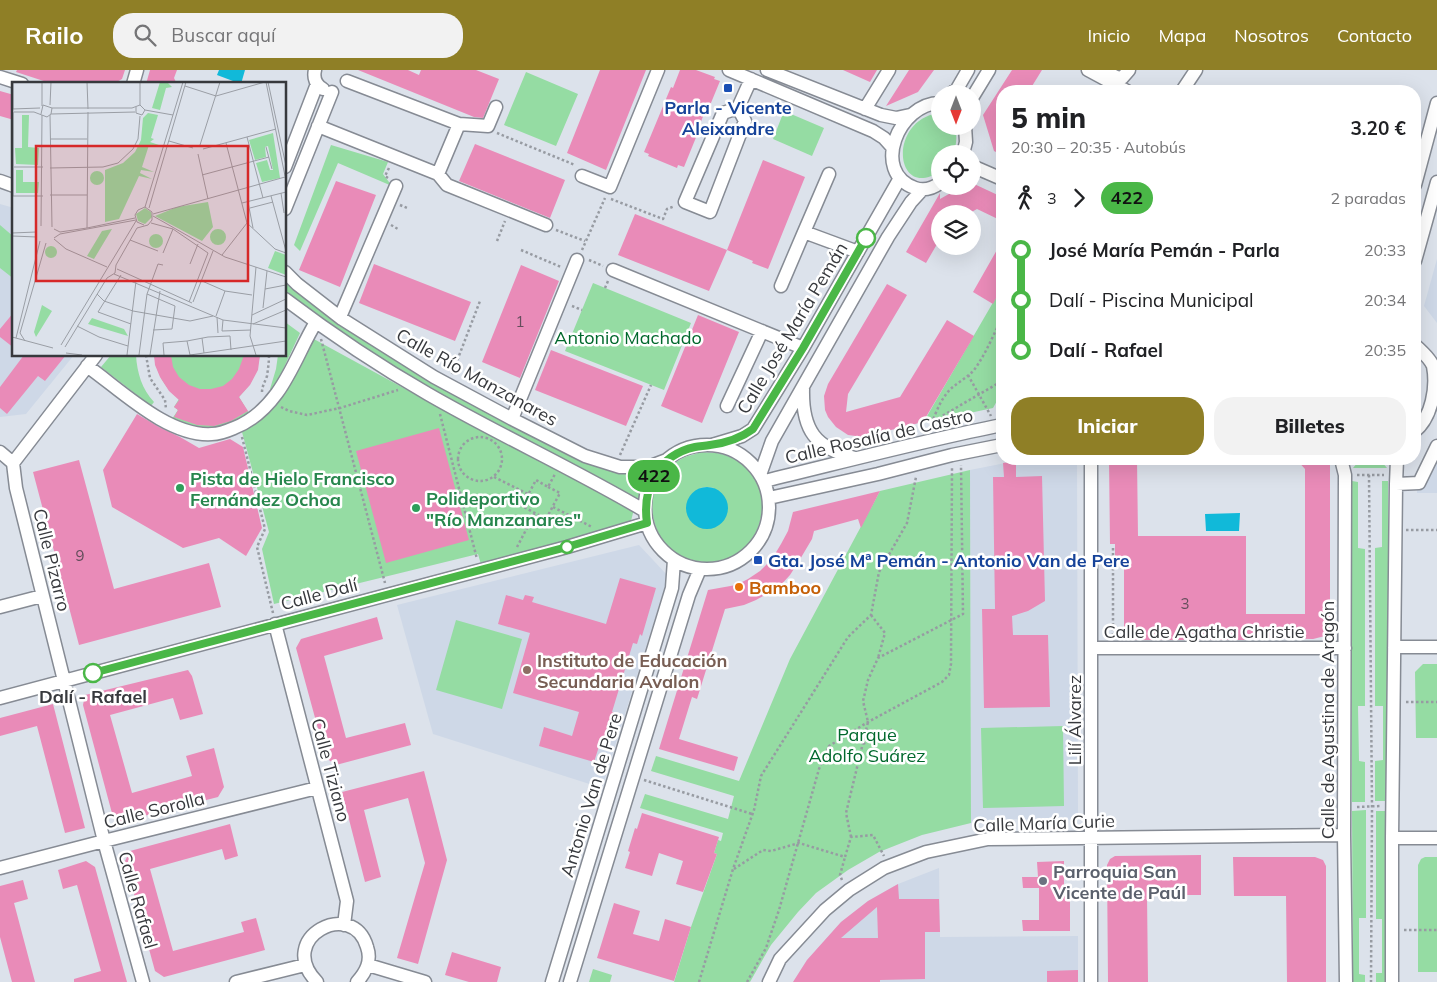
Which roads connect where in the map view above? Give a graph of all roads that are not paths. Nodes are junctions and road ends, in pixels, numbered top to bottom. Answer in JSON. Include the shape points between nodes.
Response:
{"nodes":[{"id":1,"x":137,"y":70,"type":"edge"},
{"id":2,"x":315,"y":70,"type":"edge"},
{"id":3,"x":658,"y":70,"type":"edge"},
{"id":4,"x":729,"y":70,"type":"edge"},
{"id":5,"x":767,"y":70,"type":"edge"},
{"id":6,"x":889,"y":70,"type":"edge"},
{"id":7,"x":968,"y":70,"type":"edge"},
{"id":8,"x":990,"y":70,"type":"edge"},
{"id":9,"x":1088,"y":70,"type":"edge"},
{"id":10,"x":1104,"y":70,"type":"edge"},
{"id":11,"x":1129,"y":70,"type":"edge"},
{"id":12,"x":1196,"y":70,"type":"edge"},
{"id":13,"x":347,"y":76,"type":"edge"},
{"id":14,"x":0,"y":77,"type":"edge"},
{"id":15,"x":750,"y":79,"type":"junction"},
{"id":16,"x":16,"y":82,"type":"edge"},
{"id":17,"x":133,"y":82,"type":"edge"},
{"id":18,"x":316,"y":84,"type":"junction"},
{"id":19,"x":959,"y":85,"type":"edge"},
{"id":20,"x":980,"y":85,"type":"edge"},
{"id":21,"x":1115,"y":85,"type":"edge"},
{"id":22,"x":1186,"y":85,"type":"edge"},
{"id":23,"x":332,"y":92,"type":"junction"},
{"id":24,"x":1437,"y":103,"type":"edge"},
{"id":25,"x":931,"y":105,"type":"edge"},
{"id":26,"x":496,"y":107,"type":"dead end"},
{"id":27,"x":738,"y":108,"type":"junction"},
{"id":28,"x":865,"y":109,"type":"junction"},
{"id":29,"x":910,"y":115,"type":"junction"},
{"id":30,"x":459,"y":124,"type":"junction"},
{"id":31,"x":318,"y":126,"type":"junction"},
{"id":32,"x":893,"y":148,"type":"junction"},
{"id":33,"x":1421,"y":163,"type":"edge"},
{"id":34,"x":286,"y":164,"type":"edge"},
{"id":35,"x":981,"y":170,"type":"edge"},
{"id":36,"x":580,"y":171,"type":"road end"},
{"id":37,"x":438,"y":174,"type":"junction"},
{"id":38,"x":829,"y":174,"type":"dead end"},
{"id":39,"x":996,"y":177,"type":"edge"},
{"id":40,"x":900,"y":178,"type":"junction"},
{"id":41,"x":0,"y":181,"type":"edge"},
{"id":42,"x":1437,"y":182,"type":"edge"},
{"id":43,"x":12,"y":185,"type":"edge"},
{"id":44,"x":396,"y":186,"type":"road end"},
{"id":45,"x":931,"y":188,"type":"edge"},
{"id":46,"x":922,"y":190,"type":"junction"},
{"id":47,"x":286,"y":206,"type":"edge"},
{"id":48,"x":546,"y":225,"type":"road end"},
{"id":49,"x":804,"y":232,"type":"junction"},
{"id":50,"x":1421,"y":239,"type":"edge"},
{"id":51,"x":858,"y":252,"type":"junction"},
{"id":52,"x":576,"y":263,"type":"road end"},
{"id":53,"x":612,"y":270,"type":"road end"},
{"id":54,"x":286,"y":273,"type":"edge"},
{"id":55,"x":781,"y":286,"type":"dead end"},
{"id":56,"x":286,"y":301,"type":"edge"},
{"id":57,"x":340,"y":317,"type":"junction"},
{"id":58,"x":316,"y":322,"type":"junction"},
{"id":59,"x":762,"y":331,"type":"junction"},
{"id":60,"x":803,"y":348,"type":"junction"},
{"id":61,"x":1421,"y":351,"type":"edge"},
{"id":62,"x":95,"y":356,"type":"edge"},
{"id":63,"x":87,"y":366,"type":"junction"},
{"id":64,"x":1435,"y":366,"type":"edge"},
{"id":65,"x":803,"y":386,"type":"junction"},
{"id":66,"x":1434,"y":403,"type":"edge"},
{"id":67,"x":727,"y":406,"type":"dead end"},
{"id":68,"x":512,"y":419,"type":"junction"},
{"id":69,"x":1421,"y":425,"type":"edge"},
{"id":70,"x":996,"y":427,"type":"edge"},
{"id":71,"x":710,"y":446,"type":"junction"},
{"id":72,"x":996,"y":446,"type":"edge"},
{"id":73,"x":1437,"y":446,"type":"edge"},
{"id":74,"x":0,"y":452,"type":"edge"},
{"id":75,"x":858,"y":458,"type":"junction"},
{"id":76,"x":669,"y":459,"type":"junction"},
{"id":77,"x":12,"y":463,"type":"junction"},
{"id":78,"x":1091,"y":465,"type":"edge"},
{"id":79,"x":1342,"y":465,"type":"edge"},
{"id":80,"x":1397,"y":465,"type":"edge"},
{"id":81,"x":762,"y":478,"type":"junction"},
{"id":82,"x":1396,"y":479,"type":"junction"},
{"id":83,"x":769,"y":498,"type":"junction"},
{"id":84,"x":646,"y":517,"type":"junction"},
{"id":85,"x":674,"y":560,"type":"junction"},
{"id":86,"x":700,"y":569,"type":"junction"},
{"id":87,"x":42,"y":596,"type":"junction"},
{"id":88,"x":1,"y":604,"type":"edge"},
{"id":89,"x":275,"y":624,"type":"junction"},
{"id":90,"x":1394,"y":647,"type":"junction"},
{"id":91,"x":1437,"y":647,"type":"edge"},
{"id":92,"x":1092,"y":648,"type":"junction"},
{"id":93,"x":1346,"y":648,"type":"junction"},
{"id":94,"x":64,"y":681,"type":"junction"},
{"id":95,"x":0,"y":698,"type":"edge"},
{"id":96,"x":317,"y":788,"type":"junction"},
{"id":97,"x":1344,"y":835,"type":"junction"},
{"id":98,"x":1090,"y":837,"type":"junction"},
{"id":99,"x":1392,"y":838,"type":"junction"},
{"id":100,"x":1437,"y":838,"type":"edge"},
{"id":101,"x":104,"y":841,"type":"junction"},
{"id":102,"x":0,"y":868,"type":"edge"},
{"id":103,"x":344,"y":925,"type":"junction"},
{"id":104,"x":305,"y":964,"type":"junction"},
{"id":105,"x":368,"y":965,"type":"junction"},
{"id":106,"x":143,"y":982,"type":"edge"},
{"id":107,"x":236,"y":982,"type":"edge"},
{"id":108,"x":317,"y":982,"type":"edge"},
{"id":109,"x":357,"y":982,"type":"edge"},
{"id":110,"x":425,"y":982,"type":"edge"},
{"id":111,"x":552,"y":982,"type":"edge"},
{"id":112,"x":570,"y":982,"type":"edge"},
{"id":113,"x":769,"y":982,"type":"edge"},
{"id":114,"x":1092,"y":982,"type":"edge"},
{"id":115,"x":1346,"y":982,"type":"edge"},
{"id":116,"x":1392,"y":982,"type":"edge"}],
"edges":[{"from":1,"to":17,"type":"street"},
{"from":2,"to":18,"type":"street"},
{"from":3,"to":36,"type":"street","via":[[610,187]]},
{"from":4,"to":15,"type":"street"},
{"from":5,"to":28,"type":"street"},
{"from":6,"to":28,"type":"street"},
{"from":7,"to":19,"type":"street"},
{"from":8,"to":20,"type":"street"},
{"from":9,"to":21,"type":"street"},
{"from":10,"to":11,"type":"street","via":[[1122,78]]},
{"from":12,"to":22,"type":"street"},
{"from":13,"to":23,"type":"street","via":[[341,88]]},
{"from":13,"to":30,"type":"street"},
{"from":14,"to":16,"type":"street"},
{"from":15,"to":27,"type":"street"},
{"from":15,"to":32,"type":"street","via":[[873,131]]},
{"from":18,"to":23,"type":"street"},
{"from":18,"to":34,"type":"street"},
{"from":23,"to":31,"type":"street"},
{"from":24,"to":33,"type":"street"},
{"from":25,"to":29,"type":"street"},
{"from":26,"to":30,"type":"street","via":[[488,126]]},
{"from":27,"to":27,"type":"street","via":[[723,112],[685,202],[710,212],[746,121]]},
{"from":28,"to":29,"type":"street","via":[[896,118]]},
{"from":29,"to":32,"type":"street","via":[[896,136]]},
{"from":30,"to":37,"type":"street"},
{"from":31,"to":37,"type":"street"},
{"from":31,"to":47,"type":"street"},
{"from":32,"to":40,"type":"street","via":[[894,168]]},
{"from":35,"to":39,"type":"street"},
{"from":37,"to":48,"type":"street","via":[[447,185]]},
{"from":38,"to":49,"type":"street"},
{"from":40,"to":46,"type":"street","via":[[907,185]]},
{"from":40,"to":51,"type":"street","name":"Calle José María Pemán"},
{"from":41,"to":43,"type":"street"},
{"from":42,"to":50,"type":"street"},
{"from":44,"to":57,"type":"street"},
{"from":45,"to":46,"type":"street"},
{"from":46,"to":65,"type":"street","name":"Calle José María Pemán","via":[[888,237]]},
{"from":49,"to":51,"type":"street"},
{"from":49,"to":55,"type":"street"},
{"from":51,"to":60,"type":"street","name":"Calle José María Pemán"},
{"from":52,"to":68,"type":"street"},
{"from":53,"to":59,"type":"street"},
{"from":54,"to":57,"type":"street","name":"Calle Río Manzanares"},
{"from":56,"to":58,"type":"street","name":"Calle Río Manzanares"},
{"from":57,"to":68,"type":"street","name":"Calle Río Manzanares","via":[[448,384]]},
{"from":58,"to":63,"type":"street","via":[[284,384],[270,402],[253,419],[222,433],[210,435],[174,427]]},
{"from":58,"to":84,"type":"street","name":"Calle Río Manzanares","via":[[414,386],[560,464]]},
{"from":59,"to":60,"type":"street"},
{"from":59,"to":67,"type":"street"},
{"from":60,"to":71,"type":"street","name":"Calle José María Pemán","via":[[753,429]]},
{"from":61,"to":64,"type":"street"},
{"from":62,"to":63,"type":"street"},
{"from":63,"to":77,"type":"street"},
{"from":64,"to":66,"type":"street"},
{"from":65,"to":75,"type":"street","via":[[802,407],[813,435],[838,454]]},
{"from":65,"to":81,"type":"street","name":"Calle José María Pemán","via":[[772,441]]},
{"from":66,"to":69,"type":"street"},
{"from":68,"to":76,"type":"street","name":"Calle Río Manzanares","via":[[585,456],[620,467],[648,467]]},
{"from":70,"to":75,"type":"street","name":"Calle Rosalía de Castro"},
{"from":71,"to":76,"type":"street","via":[[696,446]]},
{"from":71,"to":81,"type":"street","via":[[729,449],[742,456]]},
{"from":72,"to":83,"type":"street","name":"Calle Rosalía de Castro"},
{"from":73,"to":82,"type":"street","via":[[1419,483]]},
{"from":74,"to":77,"type":"street"},
{"from":75,"to":81,"type":"street","name":"Calle Rosalía de Castro"},
{"from":76,"to":84,"type":"street","via":[[651,481],[646,495]]},
{"from":77,"to":87,"type":"street","name":"Calle Pizarro"},
{"from":78,"to":92,"type":"street","name":"Lilí Álvarez"},
{"from":79,"to":93,"type":"street","name":"Calle de Agustina de Aragón"},
{"from":80,"to":82,"type":"street"},
{"from":81,"to":83,"type":"street"},
{"from":82,"to":90,"type":"street"},
{"from":83,"to":86,"type":"street","via":[[765,530],[751,552],[730,565]]},
{"from":84,"to":85,"type":"street","via":[[660,548]]},
{"from":84,"to":89,"type":"street","name":"Calle Dalí","via":[[609,536]]},
{"from":85,"to":86,"type":"street"},
{"from":85,"to":111,"type":"street","name":"Antonio Van de Pere","via":[[672,588]]},
{"from":86,"to":112,"type":"street","name":"Antonio Van de Pere","via":[[689,595]]},
{"from":87,"to":88,"type":"street"},
{"from":87,"to":94,"type":"street","name":"Calle Pizarro"},
{"from":89,"to":94,"type":"street","name":"Calle Dalí"},
{"from":89,"to":96,"type":"street","name":"Calle Tiziano"},
{"from":90,"to":91,"type":"street"},
{"from":90,"to":99,"type":"street"},
{"from":92,"to":93,"type":"street","name":"Calle de Agatha Christie"},
{"from":92,"to":98,"type":"street","name":"Lilí Álvarez"},
{"from":93,"to":97,"type":"street","name":"Calle de Agustina de Aragón"},
{"from":94,"to":95,"type":"street","name":"Calle Dalí"},
{"from":94,"to":101,"type":"street","name":"Calle Rafael"},
{"from":96,"to":101,"type":"street","name":"Calle Sorolla"},
{"from":96,"to":103,"type":"street","name":"Calle Tiziano","via":[[348,901]]},
{"from":97,"to":98,"type":"street","name":"Calle María Curie"},
{"from":97,"to":115,"type":"street","name":"Calle de Agustina de Aragón"},
{"from":98,"to":113,"type":"street","name":"Calle María Curie","via":[[988,839],[926,852],[889,865],[849,890],[825,910],[780,959]]},
{"from":98,"to":114,"type":"street","name":"Lilí Álvarez"},
{"from":99,"to":100,"type":"street"},
{"from":99,"to":116,"type":"street"},
{"from":101,"to":102,"type":"street","name":"Calle Sorolla"},
{"from":101,"to":106,"type":"street","name":"Calle Rafael"},
{"from":103,"to":104,"type":"street","via":[[321,928],[312,935],[304,954]]},
{"from":103,"to":105,"type":"street","via":[[351,927],[366,942]]},
{"from":104,"to":107,"type":"street"},
{"from":104,"to":108,"type":"street"},
{"from":105,"to":109,"type":"street"},
{"from":105,"to":110,"type":"street"}]}
